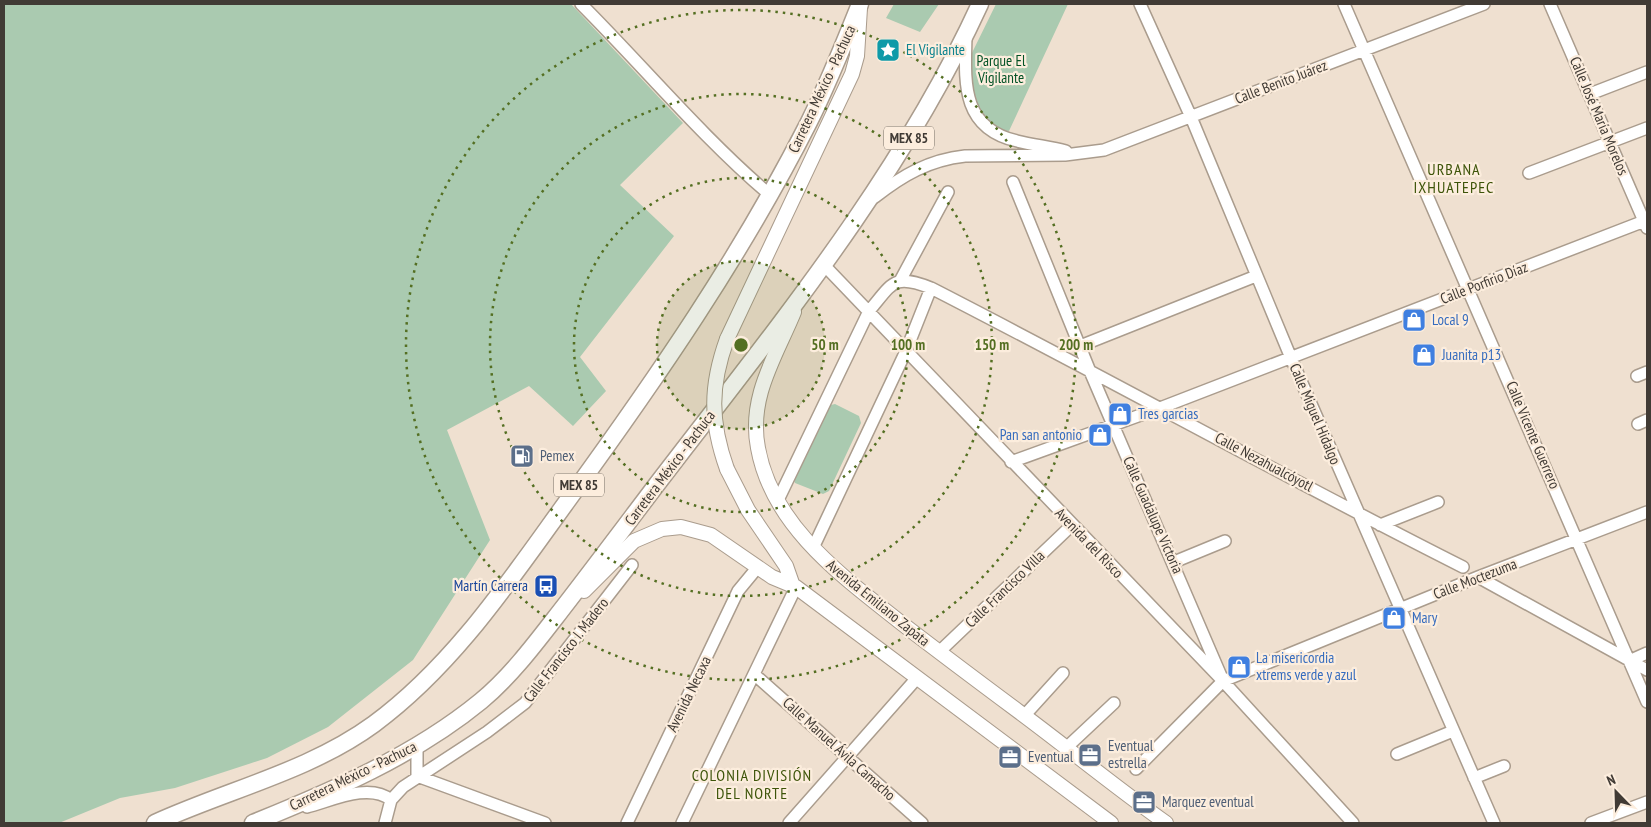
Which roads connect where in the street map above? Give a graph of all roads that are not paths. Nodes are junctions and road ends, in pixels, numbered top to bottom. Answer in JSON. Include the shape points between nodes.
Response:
{"nodes":[{"id":1,"x":581,"y":4,"type":"edge"},
{"id":2,"x":860,"y":4,"type":"edge"},
{"id":3,"x":980,"y":4,"type":"edge"},
{"id":4,"x":1140,"y":4,"type":"edge"},
{"id":5,"x":1344,"y":4,"type":"edge"},
{"id":6,"x":1484,"y":4,"type":"edge"},
{"id":7,"x":1550,"y":4,"type":"edge"},
{"id":8,"x":966,"y":34,"type":"junction"},
{"id":9,"x":1364,"y":50,"type":"junction"},
{"id":10,"x":1647,"y":72,"type":"edge"},
{"id":11,"x":1590,"y":94,"type":"junction"},
{"id":12,"x":1191,"y":118,"type":"junction"},
{"id":13,"x":1647,"y":128,"type":"edge"},
{"id":14,"x":1612,"y":143,"type":"junction"},
{"id":15,"x":1077,"y":154,"type":"junction"},
{"id":16,"x":1529,"y":173,"type":"dead end"},
{"id":17,"x":1013,"y":182,"type":"dead end"},
{"id":18,"x":948,"y":192,"type":"dead end"},
{"id":19,"x":770,"y":195,"type":"junction"},
{"id":20,"x":866,"y":204,"type":"junction"},
{"id":21,"x":1646,"y":223,"type":"edge"},
{"id":22,"x":823,"y":264,"type":"junction"},
{"id":23,"x":1256,"y":276,"type":"junction"},
{"id":24,"x":900,"y":281,"type":"junction"},
{"id":25,"x":931,"y":288,"type":"junction"},
{"id":26,"x":1469,"y":288,"type":"junction"},
{"id":27,"x":801,"y":295,"type":"junction"},
{"id":28,"x":869,"y":311,"type":"junction"},
{"id":29,"x":1080,"y":346,"type":"junction"},
{"id":30,"x":906,"y":351,"type":"junction"},
{"id":31,"x":1291,"y":358,"type":"junction"},
{"id":32,"x":1089,"y":369,"type":"junction"},
{"id":33,"x":1160,"y":408,"type":"junction"},
{"id":34,"x":1114,"y":424,"type":"junction"},
{"id":35,"x":1012,"y":462,"type":"junction"},
{"id":36,"x":778,"y":500,"type":"junction"},
{"id":37,"x":1438,"y":502,"type":"dead end"},
{"id":38,"x":1357,"y":512,"type":"junction"},
{"id":39,"x":1647,"y":512,"type":"edge"},
{"id":40,"x":1072,"y":525,"type":"junction"},
{"id":41,"x":1380,"y":525,"type":"junction"},
{"id":42,"x":1578,"y":539,"type":"junction"},
{"id":43,"x":1225,"y":541,"type":"dead end"},
{"id":44,"x":813,"y":548,"type":"junction"},
{"id":45,"x":1174,"y":562,"type":"junction"},
{"id":46,"x":632,"y":565,"type":"dead end"},
{"id":47,"x":1463,"y":567,"type":"dead end"},
{"id":48,"x":757,"y":568,"type":"junction"},
{"id":49,"x":1478,"y":577,"type":"junction"},
{"id":50,"x":795,"y":586,"type":"junction"},
{"id":51,"x":1401,"y":608,"type":"junction"},
{"id":52,"x":550,"y":625,"type":"junction"},
{"id":53,"x":939,"y":652,"type":"junction"},
{"id":54,"x":1647,"y":653,"type":"edge"},
{"id":55,"x":1629,"y":661,"type":"junction"},
{"id":56,"x":1647,"y":670,"type":"edge"},
{"id":57,"x":1062,"y":673,"type":"dead end"},
{"id":58,"x":755,"y":675,"type":"junction"},
{"id":59,"x":916,"y":678,"type":"junction"},
{"id":60,"x":1223,"y":681,"type":"junction"},
{"id":61,"x":1647,"y":702,"type":"edge"},
{"id":62,"x":1114,"y":703,"type":"dead end"},
{"id":63,"x":1024,"y":716,"type":"junction"},
{"id":64,"x":1453,"y":731,"type":"junction"},
{"id":65,"x":417,"y":746,"type":"junction"},
{"id":66,"x":1066,"y":748,"type":"junction"},
{"id":67,"x":1398,"y":754,"type":"dead end"},
{"id":68,"x":848,"y":757,"type":"junction"},
{"id":69,"x":1504,"y":766,"type":"dead end"},
{"id":70,"x":1136,"y":769,"type":"dead end"},
{"id":71,"x":418,"y":776,"type":"junction"},
{"id":72,"x":1474,"y":778,"type":"junction"},
{"id":73,"x":391,"y":800,"type":"junction"},
{"id":74,"x":1647,"y":802,"type":"edge"},
{"id":75,"x":261,"y":820,"type":"edge"},
{"id":76,"x":155,"y":823,"type":"edge"},
{"id":77,"x":385,"y":823,"type":"edge"},
{"id":78,"x":545,"y":823,"type":"edge"},
{"id":79,"x":627,"y":823,"type":"edge"},
{"id":80,"x":682,"y":823,"type":"edge"},
{"id":81,"x":789,"y":823,"type":"edge"},
{"id":82,"x":922,"y":823,"type":"edge"},
{"id":83,"x":1111,"y":823,"type":"edge"},
{"id":84,"x":1166,"y":823,"type":"edge"},
{"id":85,"x":1353,"y":823,"type":"edge"},
{"id":86,"x":1494,"y":823,"type":"edge"},
{"id":87,"x":1591,"y":823,"type":"edge"}],
"edges":[{"from":1,"to":19,"type":"street"},
{"from":2,"to":19,"type":"highway","name":"Carretera México - Pachuca","number":"MEX 85","via":[[810,120]]},
{"from":2,"to":50,"type":"main road","bridge":true,"via":[[857,56],[852,74],[728,339],[718,366],[713,396],[715,428],[727,469]]},
{"from":3,"to":8,"type":"highway","name":"Carretera México - Pachuca","number":"MEX 85"},
{"from":4,"to":12,"type":"street","name":"Calle Miguel Hidalgo"},
{"from":5,"to":9,"type":"street","name":"Calle Vicente Guerrero"},
{"from":6,"to":9,"type":"street","name":"Calle Benito Juárez"},
{"from":7,"to":11,"type":"street","name":"Calle José María Morelos"},
{"from":8,"to":15,"type":"street","name":"Calle Benito Juárez","via":[[966,91],[977,117],[993,131],[1015,141]]},
{"from":8,"to":20,"type":"highway","name":"Carretera México - Pachuca","number":"MEX 85","via":[[924,115]]},
{"from":9,"to":12,"type":"street","name":"Calle Benito Juárez"},
{"from":9,"to":26,"type":"street","name":"Calle Vicente Guerrero"},
{"from":10,"to":11,"type":"street"},
{"from":11,"to":14,"type":"street","name":"Calle José María Morelos"},
{"from":12,"to":15,"type":"street","name":"Calle Benito Juárez","via":[[1104,150]]},
{"from":12,"to":23,"type":"street","name":"Calle Miguel Hidalgo"},
{"from":13,"to":14,"type":"street"},
{"from":14,"to":16,"type":"street"},
{"from":14,"to":21,"type":"street","name":"Calle José María Morelos"},
{"from":15,"to":20,"type":"street","name":"Calle Benito Juárez","via":[[948,158],[913,171]]},
{"from":17,"to":29,"type":"street","name":"Calle Guadalupe Victoria"},
{"from":18,"to":24,"type":"street"},
{"from":19,"to":76,"type":"highway","name":"Carretera México - Pachuca","number":"MEX 85","via":[[653,382],[525,559],[466,637],[435,671],[373,725],[349,739],[298,765]]},
{"from":20,"to":22,"type":"highway","name":"Carretera México - Pachuca","number":"MEX 85"},
{"from":21,"to":26,"type":"street","name":"Calle Porfirio Díaz"},
{"from":22,"to":27,"type":"highway","name":"Carretera México - Pachuca","number":"MEX 85"},
{"from":22,"to":28,"type":"street","name":"Avenida del Risco"},
{"from":23,"to":29,"type":"street"},
{"from":23,"to":31,"type":"street","name":"Calle Miguel Hidalgo"},
{"from":24,"to":25,"type":"street","name":"Calle Nezahualcóyotl","via":[[912,281]]},
{"from":24,"to":28,"type":"street","via":[[891,285]]},
{"from":25,"to":30,"type":"street"},
{"from":25,"to":32,"type":"street","name":"Calle Nezahualcóyotl"},
{"from":26,"to":31,"type":"street","name":"Calle Porfirio Díaz"},
{"from":26,"to":42,"type":"street","name":"Calle Vicente Guerrero"},
{"from":27,"to":36,"type":"main road","name":"Avenida Emiliano Zapata","via":[[765,374],[755,422],[758,448]]},
{"from":27,"to":52,"type":"highway","name":"Carretera México - Pachuca","number":"MEX 85"},
{"from":28,"to":30,"type":"street","name":"Avenida del Risco"},
{"from":28,"to":36,"type":"street"},
{"from":29,"to":32,"type":"street","name":"Calle Guadalupe Victoria"},
{"from":30,"to":35,"type":"street","name":"Avenida del Risco"},
{"from":30,"to":44,"type":"street"},
{"from":31,"to":33,"type":"street","name":"Calle Porfirio Díaz"},
{"from":31,"to":38,"type":"street","name":"Calle Miguel Hidalgo"},
{"from":32,"to":33,"type":"street","name":"Calle Nezahualcóyotl"},
{"from":32,"to":34,"type":"street","name":"Calle Guadalupe Victoria"},
{"from":33,"to":34,"type":"street","name":"Calle Porfirio Díaz"},
{"from":33,"to":38,"type":"street","name":"Calle Nezahualcóyotl"},
{"from":34,"to":35,"type":"street","name":"Calle Porfirio Díaz"},
{"from":34,"to":45,"type":"street","name":"Calle Guadalupe Victoria"},
{"from":35,"to":40,"type":"street","name":"Avenida del Risco"},
{"from":36,"to":44,"type":"main road","name":"Avenida Emiliano Zapata"},
{"from":37,"to":41,"type":"street"},
{"from":38,"to":41,"type":"street","name":"Calle Nezahualcóyotl"},
{"from":38,"to":51,"type":"street","name":"Calle Miguel Hidalgo"},
{"from":39,"to":42,"type":"street","name":"Calle Moctezuma"},
{"from":40,"to":53,"type":"street","name":"Calle Francisco Villa"},
{"from":40,"to":60,"type":"street","name":"Avenida del Risco"},
{"from":41,"to":47,"type":"street","name":"Calle Nezahualcóyotl"},
{"from":42,"to":49,"type":"street","name":"Calle Moctezuma"},
{"from":42,"to":55,"type":"street","name":"Calle Vicente Guerrero"},
{"from":43,"to":45,"type":"street"},
{"from":44,"to":53,"type":"main road","name":"Avenida Emiliano Zapata","via":[[837,572]]},
{"from":45,"to":60,"type":"street","name":"Calle Guadalupe Victoria"},
{"from":46,"to":71,"type":"street","name":"Calle Francisco I. Madero","via":[[525,703],[487,732]]},
{"from":48,"to":50,"type":"main road","via":[[782,583]]},
{"from":48,"to":52,"type":"main road","via":[[710,535],[681,526],[662,529],[645,535],[625,549]]},
{"from":48,"to":79,"type":"street","name":"Avenida Necaxa","via":[[738,591]]},
{"from":49,"to":51,"type":"street","name":"Calle Moctezuma"},
{"from":49,"to":55,"type":"street"},
{"from":50,"to":58,"type":"street"},
{"from":50,"to":59,"type":"main road"},
{"from":51,"to":60,"type":"street","name":"Calle Moctezuma"},
{"from":51,"to":64,"type":"street","name":"Calle Miguel Hidalgo"},
{"from":52,"to":65,"type":"highway","name":"Carretera México - Pachuca","number":"MEX 85","via":[[497,686],[458,719]]},
{"from":53,"to":63,"type":"main road","name":"Avenida Emiliano Zapata"},
{"from":54,"to":55,"type":"street"},
{"from":55,"to":56,"type":"street"},
{"from":55,"to":61,"type":"street","name":"Calle Vicente Guerrero"},
{"from":57,"to":63,"type":"street"},
{"from":58,"to":68,"type":"street","name":"Calle Manuel Ávila Camacho"},
{"from":58,"to":80,"type":"street"},
{"from":59,"to":68,"type":"street"},
{"from":59,"to":83,"type":"main road"},
{"from":60,"to":70,"type":"street","name":"Calle Moctezuma"},
{"from":60,"to":85,"type":"street","name":"Avenida del Risco"},
{"from":62,"to":66,"type":"street"},
{"from":63,"to":66,"type":"main road","name":"Avenida Emiliano Zapata"},
{"from":64,"to":67,"type":"street"},
{"from":64,"to":72,"type":"street","name":"Calle Miguel Hidalgo"},
{"from":65,"to":71,"type":"street"},
{"from":65,"to":75,"type":"highway","name":"Carretera México - Pachuca","number":"MEX 85","via":[[364,774]]},
{"from":66,"to":84,"type":"main road","name":"Avenida Emiliano Zapata"},
{"from":68,"to":81,"type":"street"},
{"from":68,"to":82,"type":"street","name":"Calle Manuel Ávila Camacho"},
{"from":69,"to":72,"type":"street"},
{"from":71,"to":73,"type":"street","name":"Calle Francisco I. Madero"},
{"from":71,"to":78,"type":"street"},
{"from":72,"to":86,"type":"street","name":"Calle Miguel Hidalgo"},
{"from":73,"to":75,"type":"street","via":[[380,793],[364,792]]},
{"from":73,"to":77,"type":"street"},
{"from":74,"to":87,"type":"street"}]}
